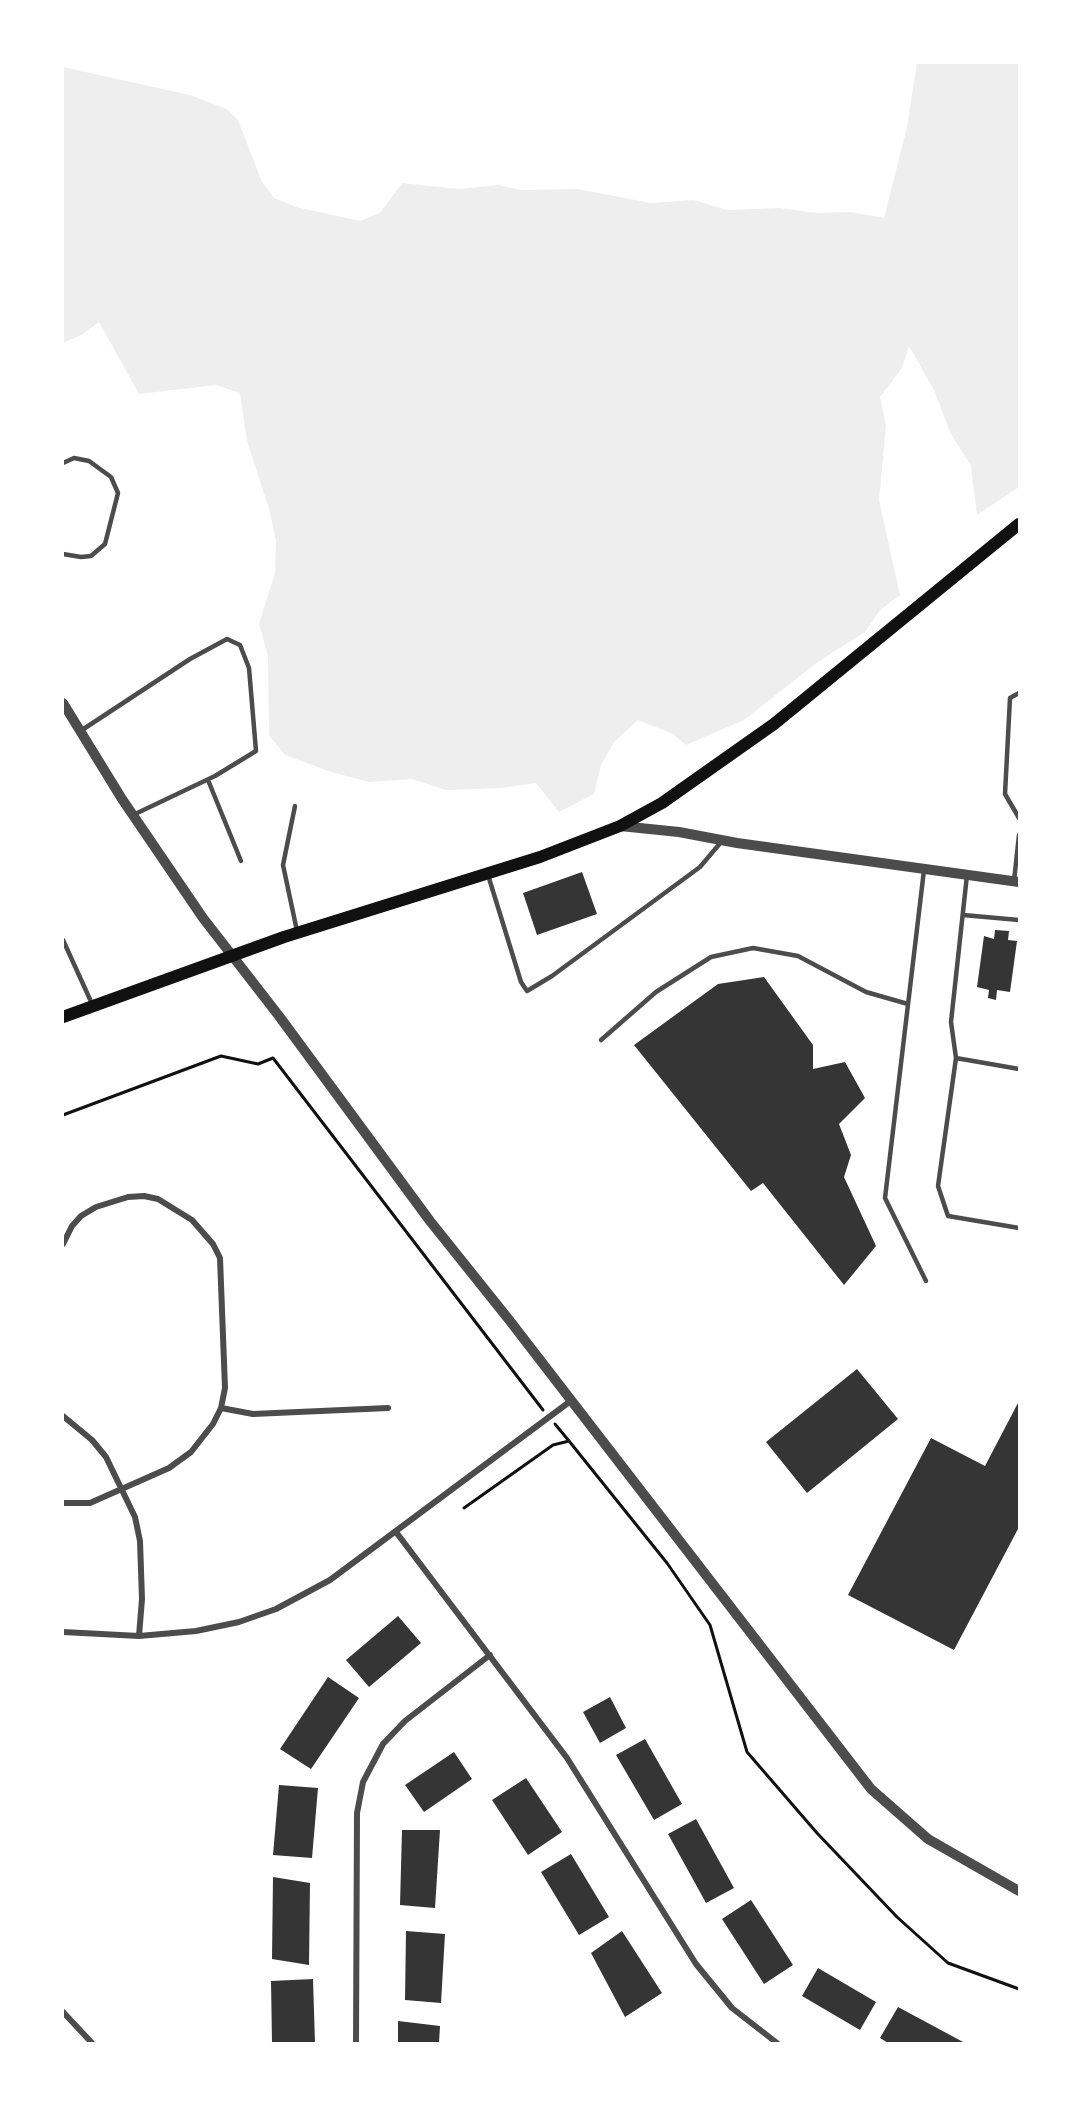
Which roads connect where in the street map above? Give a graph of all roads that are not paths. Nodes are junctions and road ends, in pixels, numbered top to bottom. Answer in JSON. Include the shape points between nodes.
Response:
{"nodes":[{"id":1,"x":63,"y":463,"type":"edge"},
{"id":2,"x":1019,"y":524,"type":"edge"},
{"id":3,"x":63,"y":554,"type":"edge"},
{"id":4,"x":1019,"y":693,"type":"edge"},
{"id":5,"x":63,"y":703,"type":"edge"},
{"id":6,"x":82,"y":730,"type":"junction"},
{"id":7,"x":208,"y":780,"type":"junction"},
{"id":8,"x":295,"y":806,"type":"dead end"},
{"id":9,"x":133,"y":814,"type":"junction"},
{"id":10,"x":1019,"y":818,"type":"edge"},
{"id":11,"x":620,"y":826,"type":"junction"},
{"id":12,"x":1019,"y":835,"type":"edge"},
{"id":13,"x":722,"y":841,"type":"junction"},
{"id":14,"x":241,"y":861,"type":"dead end"},
{"id":15,"x":924,"y":870,"type":"junction"},
{"id":16,"x":487,"y":874,"type":"junction"},
{"id":17,"x":966,"y":875,"type":"junction"},
{"id":18,"x":1016,"y":882,"type":"edge"},
{"id":19,"x":963,"y":915,"type":"junction"},
{"id":20,"x":1019,"y":920,"type":"edge"},
{"id":21,"x":297,"y":933,"type":"junction"},
{"id":22,"x":63,"y":940,"type":"edge"},
{"id":23,"x":232,"y":956,"type":"junction"},
{"id":24,"x":908,"y":1004,"type":"junction"},
{"id":25,"x":93,"y":1006,"type":"junction"},
{"id":26,"x":63,"y":1017,"type":"edge"},
{"id":27,"x":601,"y":1040,"type":"dead end"},
{"id":28,"x":956,"y":1058,"type":"junction"},
{"id":29,"x":1019,"y":1069,"type":"edge"},
{"id":30,"x":1019,"y":1228,"type":"edge"},
{"id":31,"x":63,"y":1244,"type":"edge"},
{"id":32,"x":926,"y":1281,"type":"dead end"},
{"id":33,"x":572,"y":1400,"type":"junction"},
{"id":34,"x":221,"y":1408,"type":"junction"},
{"id":35,"x":388,"y":1408,"type":"dead end"},
{"id":36,"x":63,"y":1416,"type":"edge"},
{"id":37,"x":124,"y":1489,"type":"junction"},
{"id":38,"x":63,"y":1503,"type":"edge"},
{"id":39,"x":396,"y":1532,"type":"junction"},
{"id":40,"x":63,"y":1632,"type":"edge"},
{"id":41,"x":140,"y":1636,"type":"junction"},
{"id":42,"x":490,"y":1655,"type":"junction"},
{"id":43,"x":1019,"y":1892,"type":"edge"},
{"id":44,"x":63,"y":2012,"type":"edge"},
{"id":45,"x":92,"y":2043,"type":"edge"},
{"id":46,"x":356,"y":2043,"type":"edge"},
{"id":47,"x":777,"y":2043,"type":"edge"}],
"edges":[{"from":1,"to":3,"type":"lane","via":[[74,458],[89,461],[111,477],[118,493],[109,535],[99,550],[91,556]]},
{"from":2,"to":11,"type":"main road","via":[[774,724],[662,803]]},
{"from":4,"to":10,"type":"lane","via":[[1010,698],[1005,794]]},
{"from":5,"to":6,"type":"street"},
{"from":6,"to":7,"type":"lane","via":[[227,639],[240,645],[249,668],[255,751]]},
{"from":6,"to":9,"type":"street"},
{"from":7,"to":9,"type":"lane"},
{"from":7,"to":14,"type":"lane"},
{"from":8,"to":21,"type":"lane","via":[[283,865]]},
{"from":9,"to":23,"type":"street"},
{"from":11,"to":13,"type":"street"},
{"from":11,"to":16,"type":"main road"},
{"from":12,"to":18,"type":"lane"},
{"from":13,"to":15,"type":"street"},
{"from":13,"to":16,"type":"lane","via":[[700,867],[527,991]]},
{"from":15,"to":17,"type":"street"},
{"from":15,"to":24,"type":"lane"},
{"from":16,"to":21,"type":"main road"},
{"from":17,"to":18,"type":"street"},
{"from":17,"to":19,"type":"lane"},
{"from":19,"to":20,"type":"lane"},
{"from":19,"to":28,"type":"lane","via":[[951,1022]]},
{"from":21,"to":23,"type":"main road"},
{"from":22,"to":25,"type":"lane"},
{"from":23,"to":25,"type":"main road"},
{"from":23,"to":33,"type":"street","via":[[422,1211]]},
{"from":24,"to":27,"type":"lane","via":[[866,992],[798,956],[753,948],[711,957],[656,992]]},
{"from":24,"to":32,"type":"lane","via":[[885,1198]]},
{"from":25,"to":26,"type":"main road"},
{"from":28,"to":29,"type":"lane"},
{"from":28,"to":30,"type":"lane","via":[[938,1186],[948,1216]]},
{"from":31,"to":34,"type":"street","via":[[81,1216],[128,1197],[158,1199],[180,1211],[205,1233],[220,1258],[225,1388]]},
{"from":33,"to":39,"type":"street"},
{"from":33,"to":43,"type":"street","via":[[871,1789],[928,1839]]},
{"from":34,"to":35,"type":"street","via":[[253,1414]]},
{"from":34,"to":37,"type":"street","via":[[191,1452],[169,1468]]},
{"from":36,"to":37,"type":"street","via":[[92,1440]]},
{"from":37,"to":38,"type":"street","via":[[90,1503]]},
{"from":37,"to":41,"type":"street","via":[[140,1541]]},
{"from":39,"to":41,"type":"street","via":[[330,1580],[265,1614],[196,1631]]},
{"from":39,"to":42,"type":"street"},
{"from":40,"to":41,"type":"street"},
{"from":42,"to":46,"type":"street","via":[[405,1721],[383,1744],[363,1782],[357,1813]]},
{"from":42,"to":47,"type":"street","via":[[567,1758],[696,1964],[732,2008]]},
{"from":44,"to":45,"type":"street"}]}
